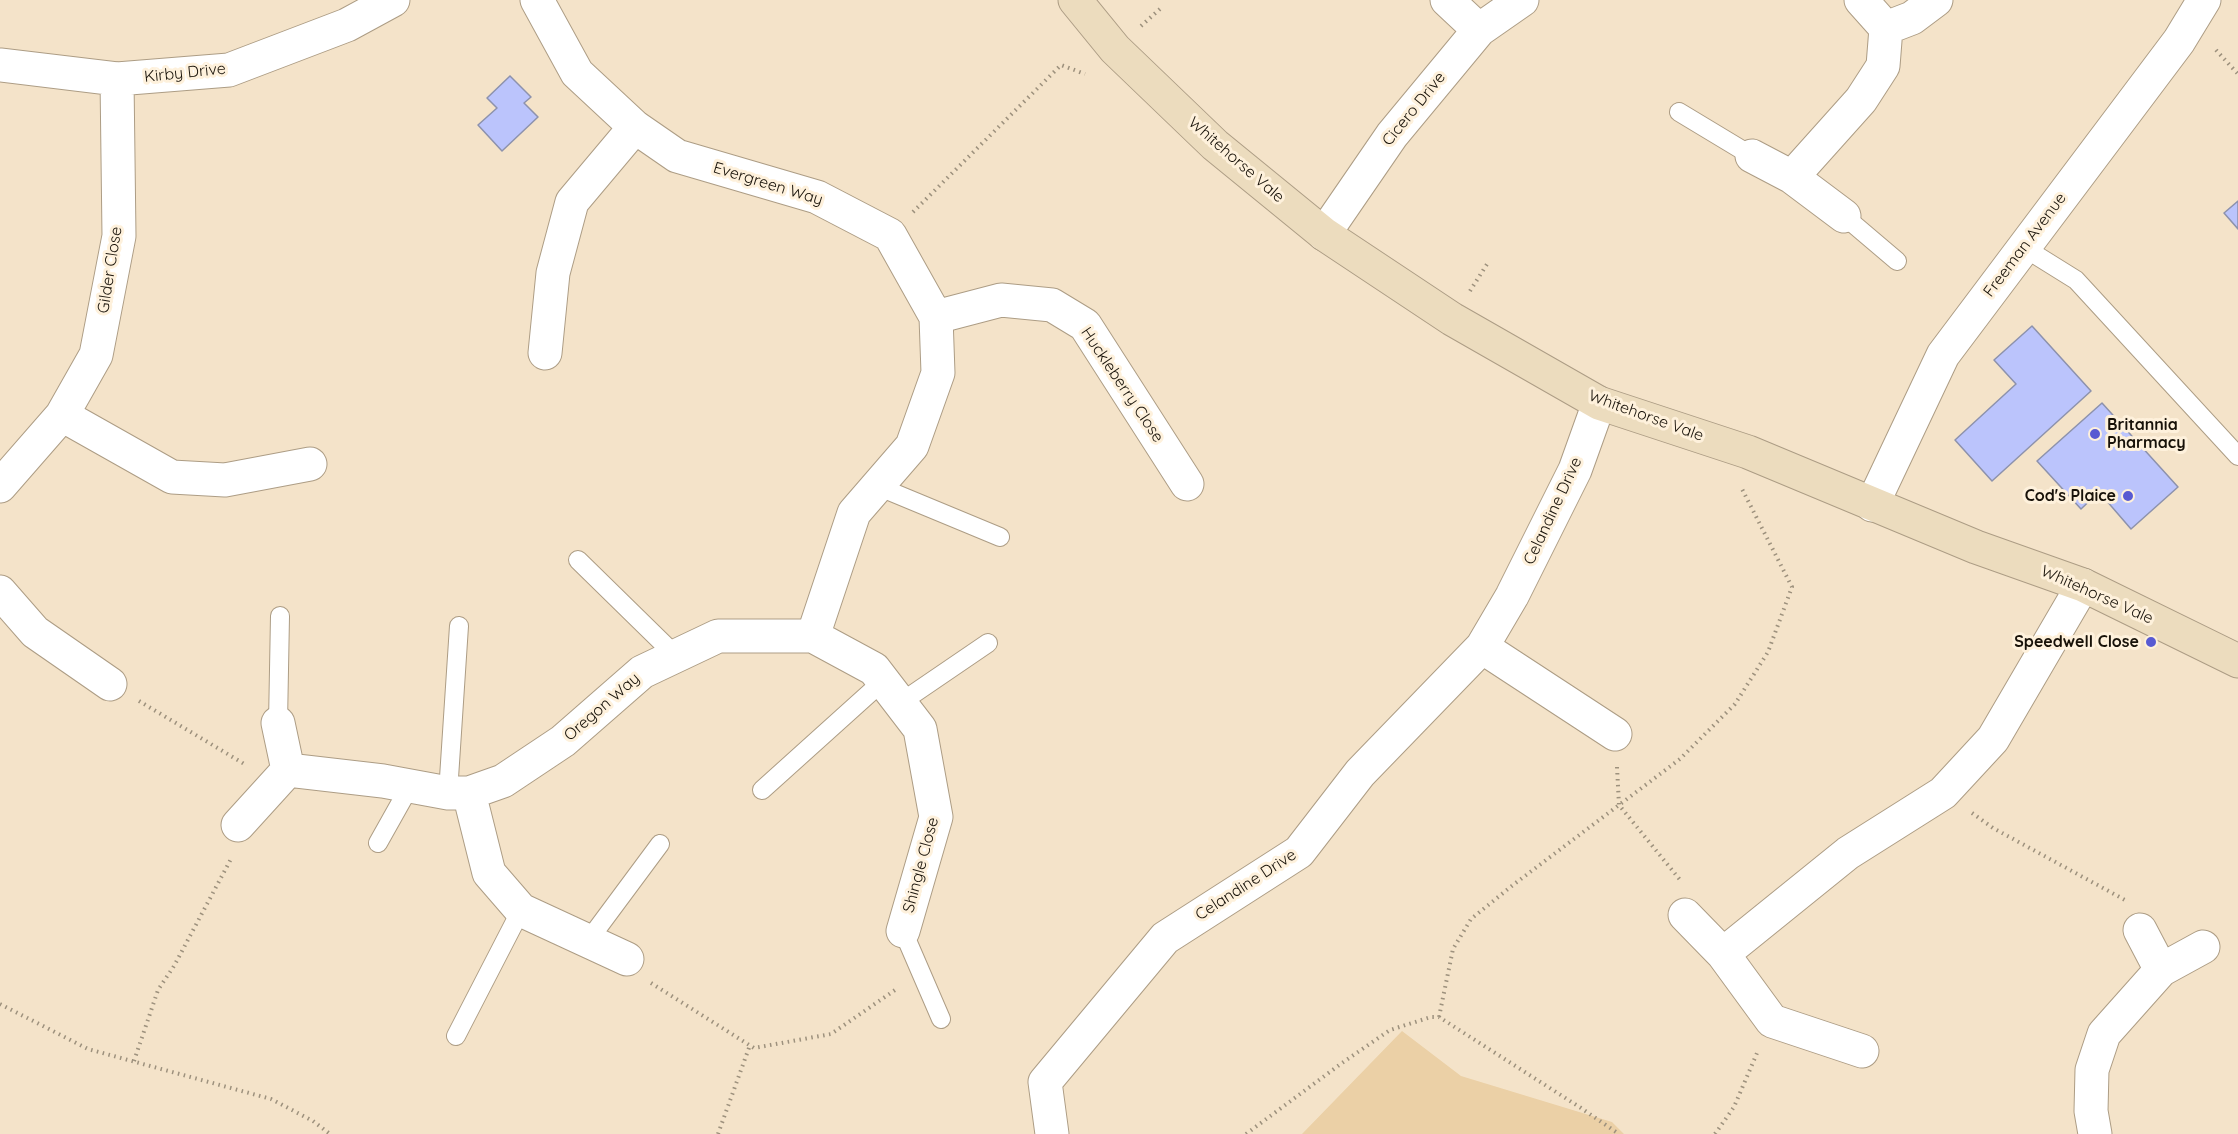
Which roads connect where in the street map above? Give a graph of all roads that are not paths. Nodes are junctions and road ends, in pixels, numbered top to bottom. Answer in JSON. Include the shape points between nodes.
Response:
{"nodes":[{"id":1,"x":393,"y":0,"type":"edge"},
{"id":2,"x":537,"y":0,"type":"edge"},
{"id":3,"x":1076,"y":0,"type":"edge"},
{"id":4,"x":1447,"y":0,"type":"edge"},
{"id":5,"x":1522,"y":0,"type":"edge"},
{"id":6,"x":1861,"y":0,"type":"edge"},
{"id":7,"x":1936,"y":0,"type":"edge"},
{"id":8,"x":2204,"y":0,"type":"edge"},
{"id":9,"x":1886,"y":28,"type":"junction"},
{"id":10,"x":1479,"y":30,"type":"junction"},
{"id":11,"x":0,"y":65,"type":"edge"},
{"id":12,"x":117,"y":79,"type":"junction"},
{"id":13,"x":1679,"y":112,"type":"dead end"},
{"id":14,"x":635,"y":127,"type":"junction"},
{"id":15,"x":1752,"y":156,"type":"joint"},
{"id":16,"x":1791,"y":177,"type":"junction"},
{"id":17,"x":1844,"y":216,"type":"joint"},
{"id":18,"x":1324,"y":234,"type":"junction"},
{"id":19,"x":2023,"y":247,"type":"junction"},
{"id":20,"x":1897,"y":261,"type":"dead end"},
{"id":21,"x":936,"y":317,"type":"junction"},
{"id":22,"x":545,"y":353,"type":"dead end"},
{"id":23,"x":1599,"y":403,"type":"junction"},
{"id":24,"x":62,"y":415,"type":"junction"},
{"id":25,"x":2238,"y":456,"type":"edge"},
{"id":26,"x":310,"y":464,"type":"dead end"},
{"id":27,"x":1187,"y":484,"type":"dead end"},
{"id":28,"x":0,"y":486,"type":"edge"},
{"id":29,"x":877,"y":486,"type":"junction"},
{"id":30,"x":1872,"y":505,"type":"junction"},
{"id":31,"x":1000,"y":537,"type":"dead end"},
{"id":32,"x":578,"y":560,"type":"dead end"},
{"id":33,"x":2083,"y":585,"type":"junction"},
{"id":34,"x":0,"y":592,"type":"edge"},
{"id":35,"x":280,"y":616,"type":"dead end"},
{"id":36,"x":459,"y":626,"type":"dead end"},
{"id":37,"x":813,"y":636,"type":"junction"},
{"id":38,"x":988,"y":643,"type":"dead end"},
{"id":39,"x":1482,"y":647,"type":"junction"},
{"id":40,"x":676,"y":656,"type":"junction"},
{"id":41,"x":2238,"y":661,"type":"edge"},
{"id":42,"x":110,"y":684,"type":"road end"},
{"id":43,"x":892,"y":692,"type":"junction"},
{"id":44,"x":278,"y":723,"type":"joint"},
{"id":45,"x":1616,"y":734,"type":"dead end"},
{"id":46,"x":282,"y":776,"type":"junction"},
{"id":47,"x":410,"y":786,"type":"junction"},
{"id":48,"x":762,"y":790,"type":"dead end"},
{"id":49,"x":459,"y":793,"type":"junction"},
{"id":50,"x":238,"y":825,"type":"road end"},
{"id":51,"x":378,"y":843,"type":"dead end"},
{"id":52,"x":660,"y":844,"type":"dead end"},
{"id":53,"x":521,"y":910,"type":"junction"},
{"id":54,"x":1685,"y":915,"type":"road end"},
{"id":55,"x":2140,"y":930,"type":"road end"},
{"id":56,"x":903,"y":931,"type":"joint"},
{"id":57,"x":588,"y":941,"type":"junction"},
{"id":58,"x":2203,"y":947,"type":"dead end"},
{"id":59,"x":1723,"y":954,"type":"junction"},
{"id":60,"x":627,"y":959,"type":"road end"},
{"id":61,"x":2161,"y":970,"type":"junction"},
{"id":62,"x":941,"y":1019,"type":"dead end"},
{"id":63,"x":456,"y":1036,"type":"dead end"},
{"id":64,"x":1862,"y":1051,"type":"dead end"},
{"id":65,"x":1052,"y":1134,"type":"edge"},
{"id":66,"x":2095,"y":1134,"type":"edge"}],
"edges":[{"from":1,"to":12,"type":"street","name":"Kirby Drive","via":[[347,26],[229,70]]},
{"from":2,"to":14,"type":"street","name":"Evergreen Way","via":[[577,73]]},
{"from":3,"to":18,"type":"street","name":"Whitehorse Vale","via":[[1115,50],[1215,145]]},
{"from":4,"to":10,"type":"street"},
{"from":5,"to":10,"type":"street","name":"Cicero Drive"},
{"from":6,"to":9,"type":"street"},
{"from":7,"to":9,"type":"street","via":[[1912,18]]},
{"from":8,"to":19,"type":"street","name":"Freeman Avenue","via":[[2179,41]]},
{"from":9,"to":16,"type":"street","via":[[1883,66],[1861,100]]},
{"from":10,"to":18,"type":"street","name":"Cicero Drive","via":[[1392,135]]},
{"from":11,"to":12,"type":"street","name":"Kirby Drive"},
{"from":12,"to":24,"type":"street","name":"Gilder Close","via":[[119,236],[96,355]]},
{"from":13,"to":15,"type":"lane"},
{"from":14,"to":21,"type":"street","name":"Evergreen Way","via":[[677,156],[818,197],[890,235]]},
{"from":14,"to":22,"type":"street","via":[[572,202],[554,273]]},
{"from":15,"to":16,"type":"street"},
{"from":16,"to":17,"type":"street"},
{"from":17,"to":20,"type":"lane"},
{"from":18,"to":23,"type":"street","name":"Whitehorse Vale","via":[[1452,319]]},
{"from":19,"to":25,"type":"lane","via":[[2076,280]]},
{"from":19,"to":30,"type":"street","name":"Freeman Avenue","via":[[1943,355]]},
{"from":21,"to":27,"type":"street","name":"Huckleberry Close","via":[[1001,300],[1052,305],[1085,325]]},
{"from":21,"to":29,"type":"street","via":[[938,373],[912,447]]},
{"from":23,"to":30,"type":"street","name":"Whitehorse Vale","via":[[1748,452]]},
{"from":23,"to":39,"type":"street","name":"Celandine Drive","via":[[1575,470]]},
{"from":24,"to":26,"type":"street","via":[[172,477],[225,480]]},
{"from":24,"to":28,"type":"street","name":"Gilder Close"},
{"from":29,"to":31,"type":"lane"},
{"from":29,"to":37,"type":"street","via":[[854,513]]},
{"from":30,"to":33,"type":"street","name":"Whitehorse Vale"},
{"from":32,"to":40,"type":"lane"},
{"from":33,"to":41,"type":"street","name":"Whitehorse Vale"},
{"from":33,"to":59,"type":"street","via":[[1993,739],[1943,793],[1848,853]]},
{"from":34,"to":42,"type":"street","via":[[35,632]]},
{"from":35,"to":44,"type":"lane"},
{"from":36,"to":49,"type":"lane"},
{"from":37,"to":40,"type":"street","name":"Oregon Way","via":[[718,636]]},
{"from":37,"to":43,"type":"street","name":"Shingle Close","via":[[874,669]]},
{"from":38,"to":43,"type":"lane"},
{"from":39,"to":45,"type":"street"},
{"from":39,"to":65,"type":"street","name":"Celandine Drive","via":[[1360,773],[1299,852],[1165,938],[1045,1082]]},
{"from":40,"to":49,"type":"street","name":"Oregon Way","via":[[642,672],[563,741],[503,781]]},
{"from":43,"to":48,"type":"lane"},
{"from":43,"to":56,"type":"street","name":"Shingle Close","via":[[920,729],[936,817]]},
{"from":44,"to":46,"type":"street"},
{"from":46,"to":47,"type":"street","name":"Oregon Way"},
{"from":46,"to":50,"type":"street"},
{"from":47,"to":49,"type":"street","name":"Oregon Way"},
{"from":47,"to":51,"type":"lane"},
{"from":49,"to":53,"type":"street","via":[[489,873]]},
{"from":52,"to":57,"type":"lane"},
{"from":53,"to":57,"type":"street"},
{"from":53,"to":63,"type":"lane"},
{"from":54,"to":59,"type":"street"},
{"from":55,"to":61,"type":"street"},
{"from":56,"to":62,"type":"lane"},
{"from":57,"to":60,"type":"street"},
{"from":58,"to":61,"type":"street"},
{"from":59,"to":64,"type":"street","via":[[1772,1022]]},
{"from":61,"to":66,"type":"street","via":[[2104,1034],[2092,1070]]}]}
